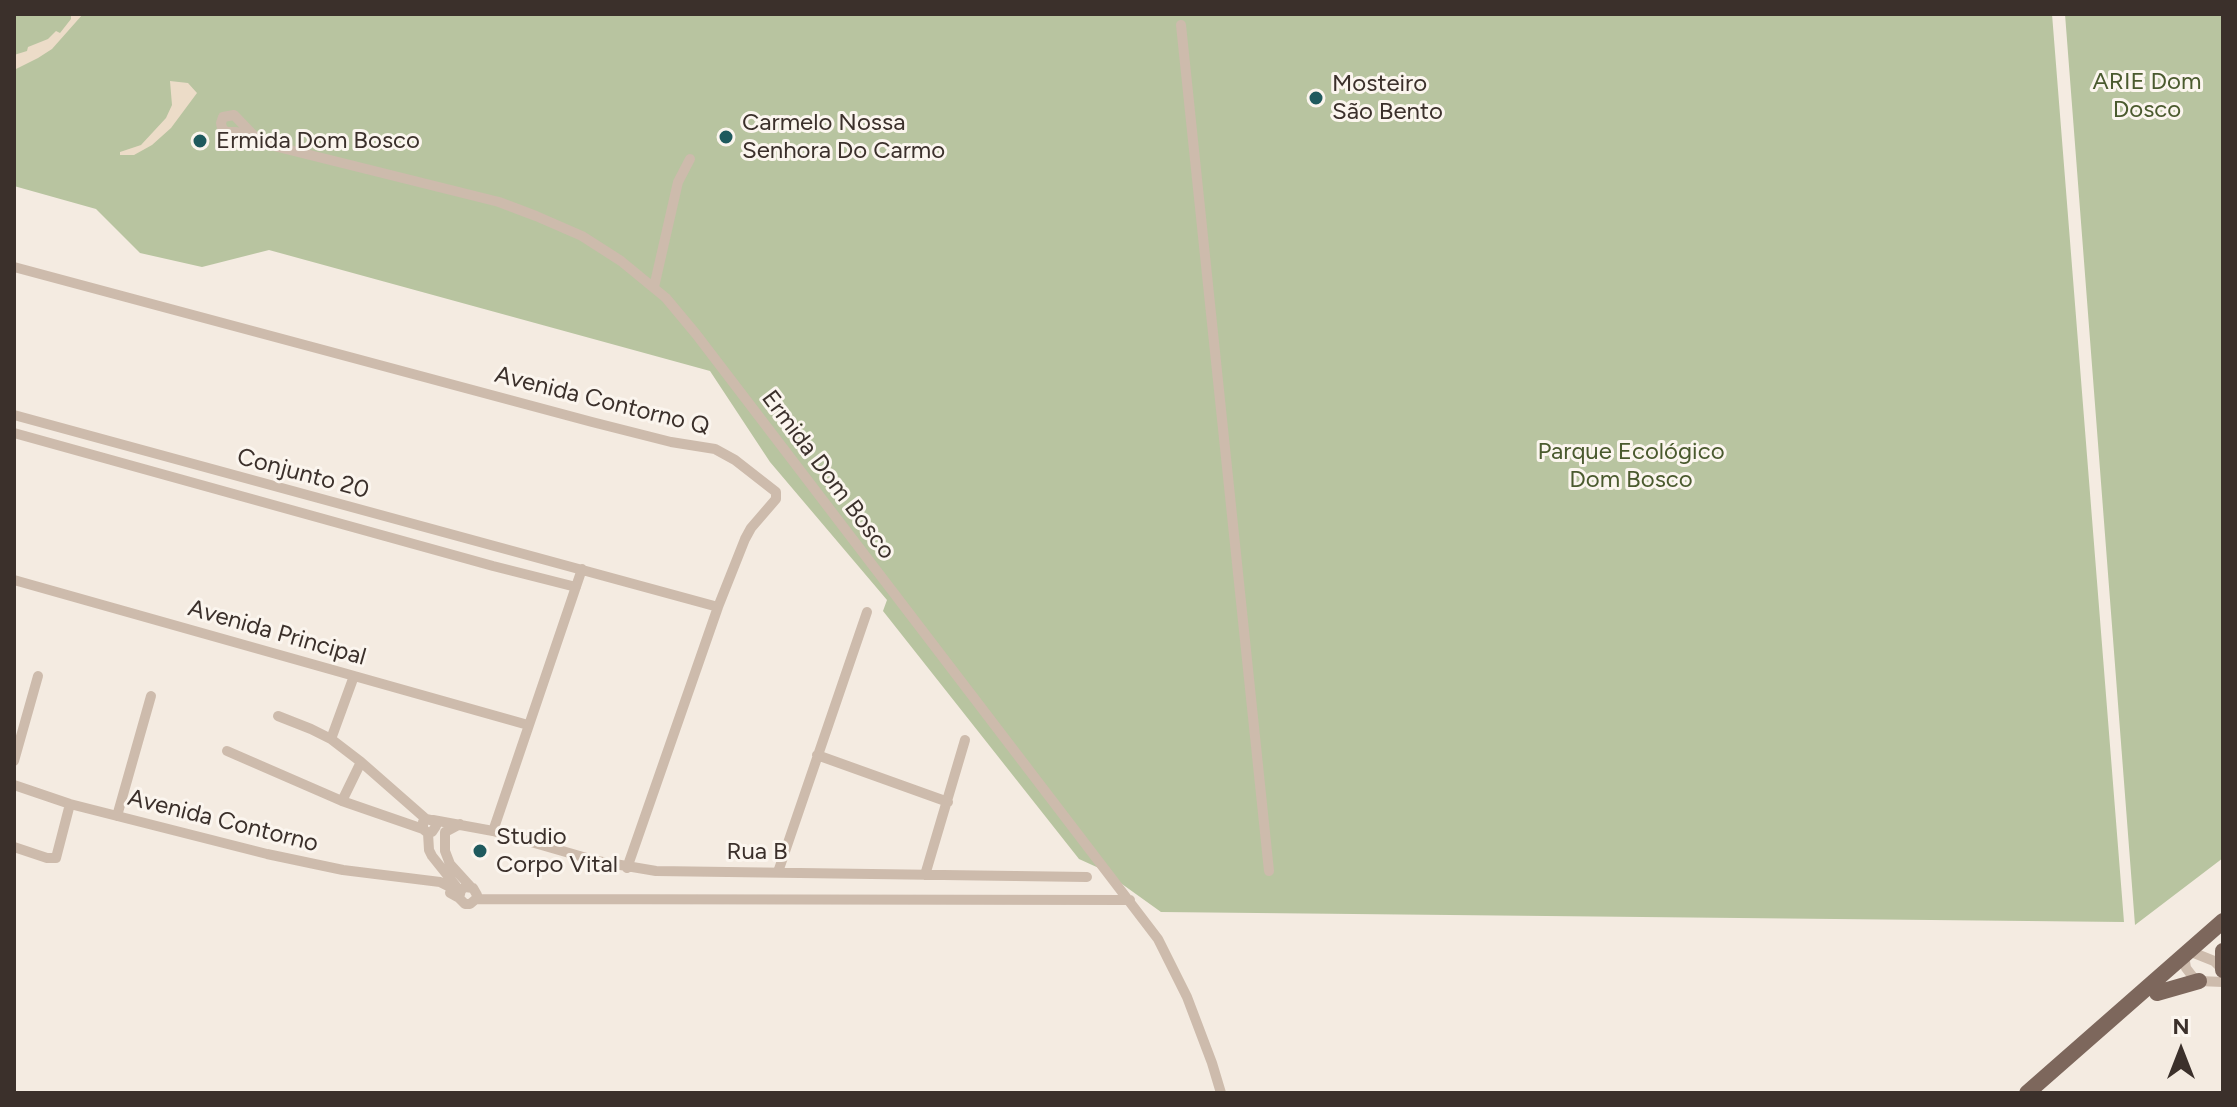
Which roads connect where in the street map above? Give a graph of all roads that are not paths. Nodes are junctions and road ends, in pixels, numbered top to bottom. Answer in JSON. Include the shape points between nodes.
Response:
{"nodes":[{"id":1,"x":1181,"y":25,"type":"dead end"},
{"id":2,"x":238,"y":127,"type":"dead end"},
{"id":3,"x":690,"y":159,"type":"dead end"},
{"id":4,"x":14,"y":267,"type":"edge"},
{"id":5,"x":654,"y":287,"type":"junction"},
{"id":6,"x":14,"y":415,"type":"edge"},
{"id":7,"x":14,"y":433,"type":"edge"},
{"id":8,"x":180,"y":461,"type":"junction"},
{"id":9,"x":161,"y":472,"type":"junction"},
{"id":10,"x":219,"y":472,"type":"junction"},
{"id":11,"x":198,"y":483,"type":"junction"},
{"id":12,"x":582,"y":569,"type":"junction"},
{"id":13,"x":14,"y":580,"type":"edge"},
{"id":14,"x":576,"y":587,"type":"junction"},
{"id":15,"x":718,"y":607,"type":"junction"},
{"id":16,"x":867,"y":612,"type":"dead end"},
{"id":17,"x":38,"y":676,"type":"dead end"},
{"id":18,"x":354,"y":676,"type":"junction"},
{"id":19,"x":151,"y":696,"type":"dead end"},
{"id":20,"x":278,"y":716,"type":"dead end"},
{"id":21,"x":528,"y":725,"type":"junction"},
{"id":22,"x":331,"y":739,"type":"junction"},
{"id":23,"x":965,"y":740,"type":"dead end"},
{"id":24,"x":227,"y":751,"type":"dead end"},
{"id":25,"x":817,"y":755,"type":"junction"},
{"id":26,"x":14,"y":761,"type":"edge"},
{"id":27,"x":361,"y":762,"type":"junction"},
{"id":28,"x":14,"y":785,"type":"edge"},
{"id":29,"x":342,"y":801,"type":"junction"},
{"id":30,"x":948,"y":802,"type":"junction"},
{"id":31,"x":70,"y":804,"type":"junction"},
{"id":32,"x":117,"y":816,"type":"junction"},
{"id":33,"x":460,"y":824,"type":"junction"},
{"id":34,"x":429,"y":827,"type":"junction"},
{"id":35,"x":493,"y":831,"type":"junction"},
{"id":36,"x":445,"y":836,"type":"junction"},
{"id":37,"x":14,"y":847,"type":"edge"},
{"id":38,"x":627,"y":868,"type":"junction"},
{"id":39,"x":1269,"y":871,"type":"dead end"},
{"id":40,"x":778,"y":872,"type":"junction"},
{"id":41,"x":925,"y":875,"type":"junction"},
{"id":42,"x":1087,"y":877,"type":"dead end"},
{"id":43,"x":462,"y":892,"type":"junction"},
{"id":44,"x":1130,"y":900,"type":"junction"},
{"id":45,"x":2223,"y":921,"type":"edge"},
{"id":46,"x":2223,"y":934,"type":"edge"},
{"id":47,"x":2223,"y":951,"type":"edge"},
{"id":48,"x":2190,"y":957,"type":"junction"},
{"id":49,"x":2223,"y":970,"type":"edge"},
{"id":50,"x":2199,"y":981,"type":"junction"},
{"id":51,"x":2223,"y":982,"type":"edge"},
{"id":52,"x":2157,"y":993,"type":"junction"},
{"id":53,"x":1221,"y":1093,"type":"edge"},
{"id":54,"x":2027,"y":1093,"type":"edge"},
{"id":55,"x":2041,"y":1093,"type":"edge"}],
"edges":[{"from":1,"to":39,"type":"street"},
{"from":2,"to":5,"type":"street","name":"Ermida Dom Bosco","via":[[259,141],[499,202],[582,236]]},
{"from":3,"to":5,"type":"street","via":[[678,182]]},
{"from":4,"to":15,"type":"street","name":"Avenida Contorno Q","via":[[725,453],[777,496],[745,539]]},
{"from":5,"to":44,"type":"street","name":"Ermida Dom Bosco","via":[[696,334]]},
{"from":6,"to":8,"type":"street","name":"Conjunto 20"},
{"from":7,"to":9,"type":"street","name":"Conjunto 20"},
{"from":8,"to":9,"type":"street","via":[[182,474]]},
{"from":8,"to":10,"type":"street","name":"Conjunto 20"},
{"from":9,"to":11,"type":"street","name":"Conjunto 20"},
{"from":10,"to":11,"type":"street","via":[[196,471]]},
{"from":10,"to":12,"type":"street","name":"Conjunto 20"},
{"from":11,"to":14,"type":"street","name":"Conjunto 20"},
{"from":12,"to":14,"type":"street"},
{"from":12,"to":15,"type":"street","name":"Conjunto 20"},
{"from":13,"to":18,"type":"street","name":"Avenida Principal"},
{"from":14,"to":21,"type":"street"},
{"from":15,"to":38,"type":"street","name":"Avenida Contorno Q"},
{"from":16,"to":25,"type":"street"},
{"from":17,"to":26,"type":"street"},
{"from":18,"to":21,"type":"street","name":"Avenida Principal"},
{"from":18,"to":22,"type":"street"},
{"from":19,"to":32,"type":"street"},
{"from":20,"to":22,"type":"street"},
{"from":21,"to":35,"type":"street"},
{"from":22,"to":27,"type":"street"},
{"from":23,"to":30,"type":"street"},
{"from":24,"to":29,"type":"street"},
{"from":25,"to":30,"type":"street"},
{"from":25,"to":40,"type":"street"},
{"from":27,"to":29,"type":"street"},
{"from":27,"to":34,"type":"street"},
{"from":28,"to":31,"type":"street","name":"Avenida Contorno"},
{"from":29,"to":34,"type":"street","via":[[406,825]]},
{"from":30,"to":41,"type":"street"},
{"from":31,"to":32,"type":"street","name":"Avenida Contorno"},
{"from":31,"to":37,"type":"street","via":[[56,858]]},
{"from":32,"to":43,"type":"street","name":"Avenida Contorno","via":[[306,863],[426,881]]},
{"from":33,"to":34,"type":"street","name":"Rua B"},
{"from":33,"to":35,"type":"street","name":"Rua B"},
{"from":33,"to":36,"type":"street"},
{"from":34,"to":36,"type":"street"},
{"from":34,"to":36,"type":"street"},
{"from":34,"to":43,"type":"street","via":[[432,856]]},
{"from":35,"to":38,"type":"street","name":"Rua B"},
{"from":36,"to":43,"type":"street","via":[[445,851]]},
{"from":38,"to":40,"type":"street","name":"Rua B"},
{"from":40,"to":41,"type":"street","name":"Rua B"},
{"from":41,"to":42,"type":"street","name":"Rua B"},
{"from":43,"to":44,"type":"street","via":[[465,904],[476,899]]},
{"from":44,"to":53,"type":"street","name":"Ermida Dom Bosco","via":[[1174,967]]},
{"from":45,"to":48,"type":"main road"},
{"from":46,"to":48,"type":"main road"},
{"from":47,"to":49,"type":"main road"},
{"from":48,"to":49,"type":"street","via":[[2214,961]]},
{"from":48,"to":50,"type":"street","via":[[2191,976]]},
{"from":48,"to":52,"type":"main road"},
{"from":48,"to":54,"type":"main road"},
{"from":50,"to":51,"type":"street"},
{"from":50,"to":52,"type":"main road"},
{"from":52,"to":55,"type":"main road"}]}
